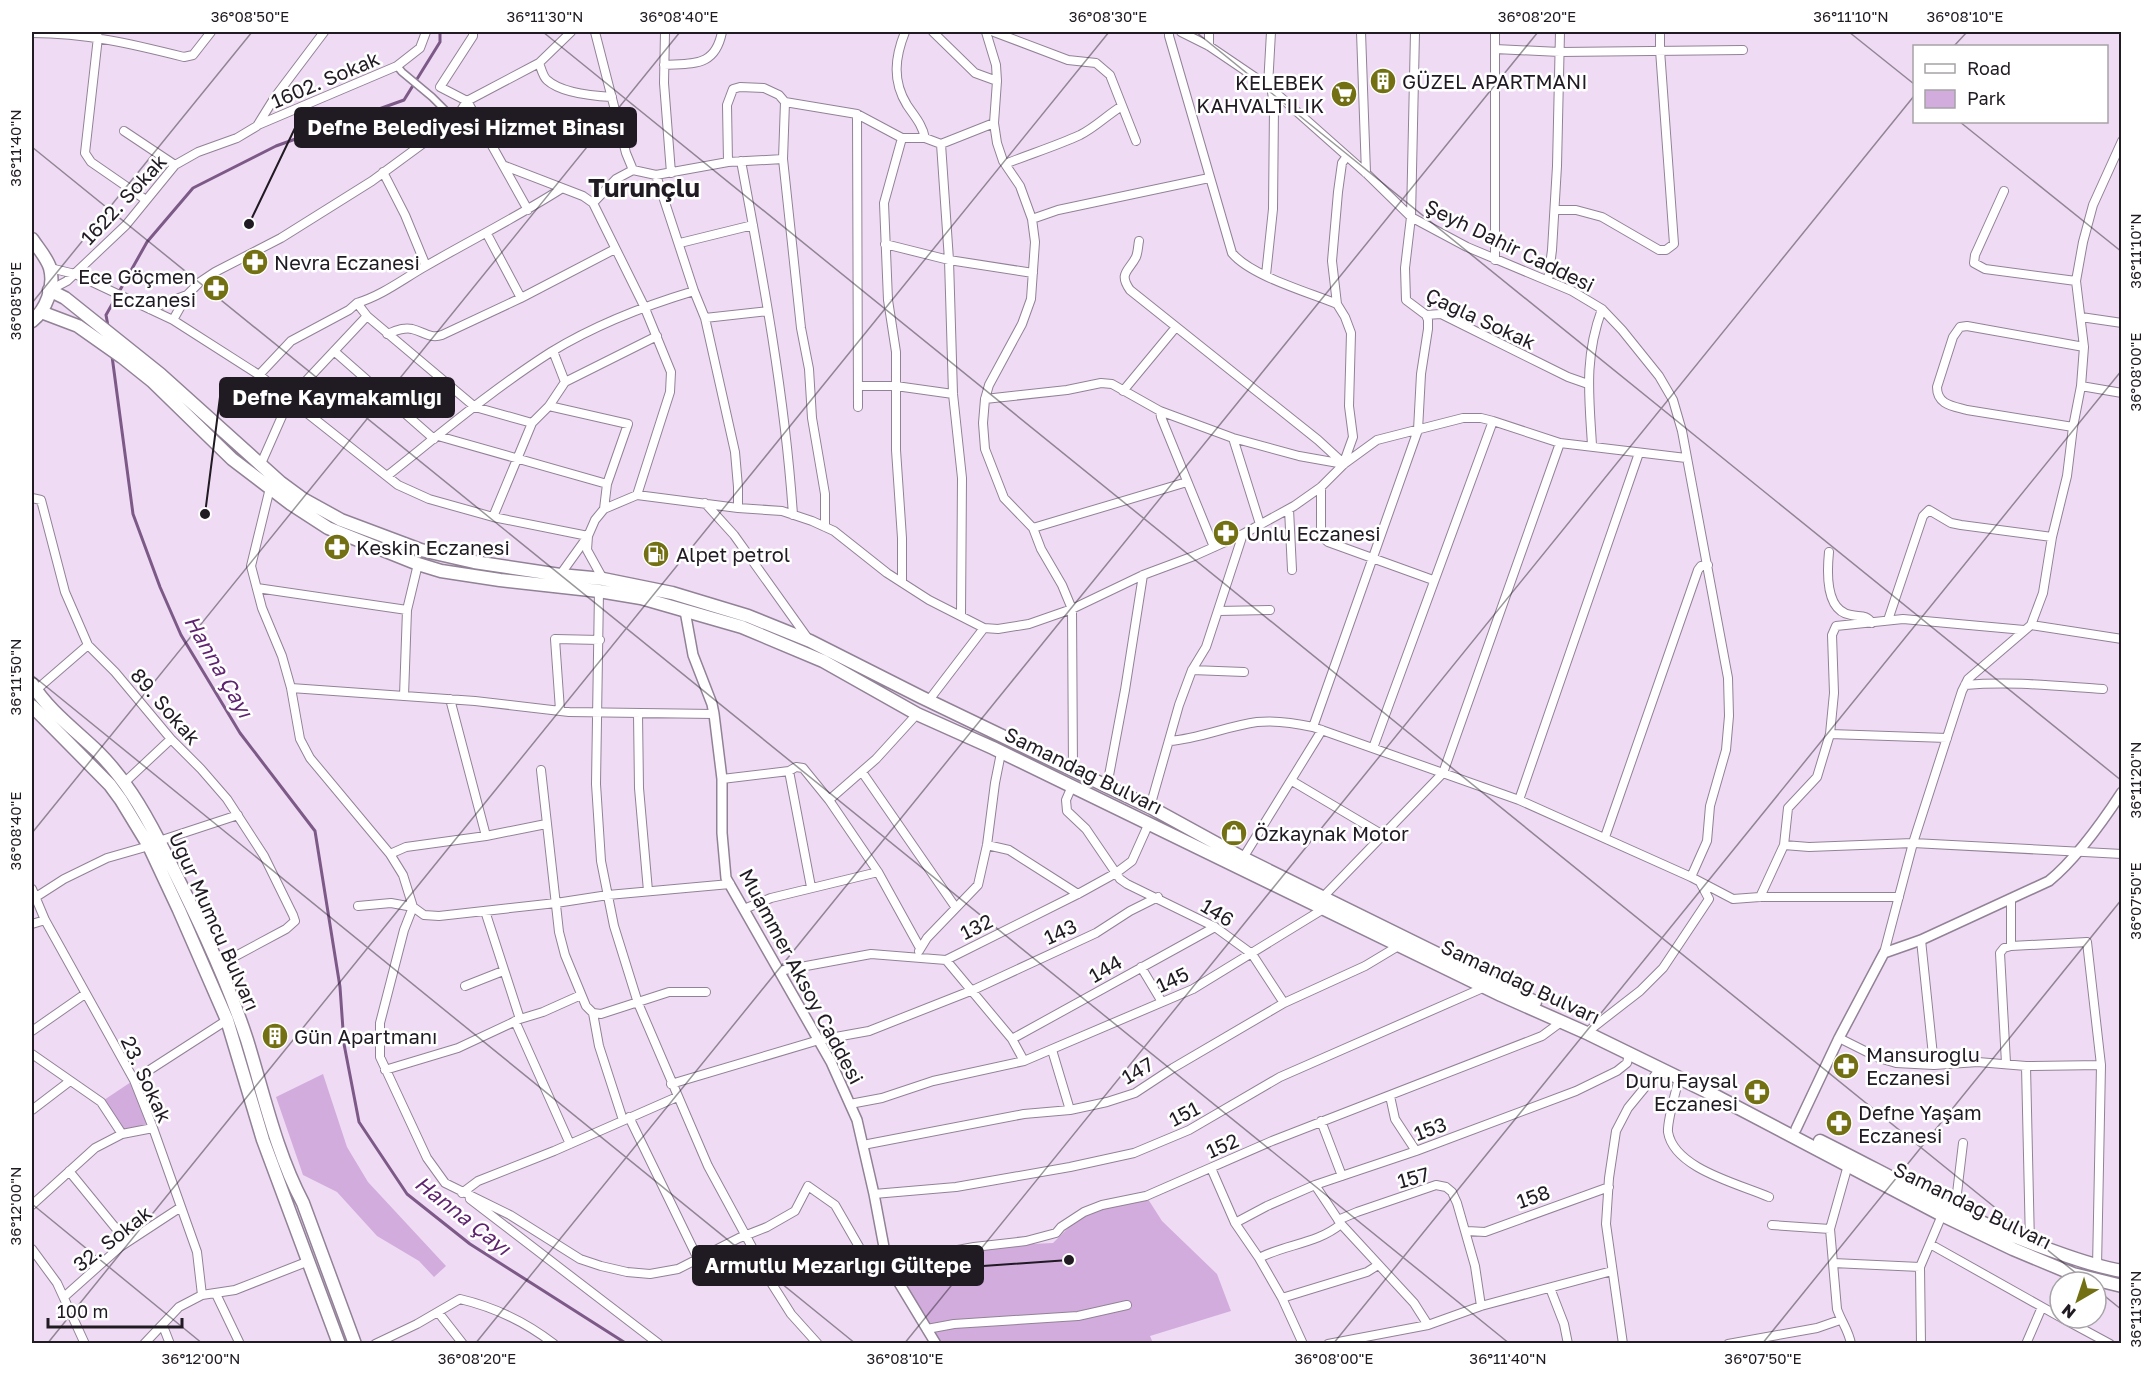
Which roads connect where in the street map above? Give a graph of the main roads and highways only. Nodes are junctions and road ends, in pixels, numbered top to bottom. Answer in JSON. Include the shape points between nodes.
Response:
{"nodes":[{"id":1,"x":32,"y":239,"type":"edge"},
{"id":2,"x":49,"y":290,"type":"junction"},
{"id":3,"x":41,"y":312,"type":"junction"},
{"id":4,"x":81,"y":320,"type":"junction"},
{"id":5,"x":32,"y":321,"type":"edge"},
{"id":6,"x":156,"y":378,"type":"junction"},
{"id":7,"x":601,"y":585,"type":"junction"},
{"id":8,"x":34,"y":687,"type":"edge"},
{"id":9,"x":32,"y":706,"type":"edge"},
{"id":10,"x":154,"y":844,"type":"junction"},
{"id":11,"x":1324,"y":903,"type":"junction"},
{"id":12,"x":2121,"y":1271,"type":"edge"},
{"id":13,"x":2121,"y":1286,"type":"edge"},
{"id":14,"x":339,"y":1344,"type":"edge"},
{"id":15,"x":355,"y":1344,"type":"edge"}],
"edges":[{"from":1,"to":2,"type":"main road","via":[[50,268]]},
{"from":2,"to":3,"type":"main road"},
{"from":2,"to":4,"type":"main road","name":"Samandağ Bulvarı","via":[[57,292]]},
{"from":3,"to":4,"type":"main road","name":"Samandağ Bulvarı"},
{"from":3,"to":5,"type":"main road"},
{"from":4,"to":6,"type":"main road","name":"Samandağ Bulvarı"},
{"from":6,"to":7,"type":"main road","name":"Samandağ Bulvarı","via":[[260,466],[303,499],[341,520],[421,550]]},
{"from":6,"to":7,"type":"main road","name":"Samandağ Bulvarı","via":[[232,459],[328,528],[441,571],[500,580]]},
{"from":7,"to":11,"type":"main road","name":"Samandağ Bulvarı","via":[[742,627],[823,661],[917,714]]},
{"from":7,"to":11,"type":"main road","name":"Samandağ Bulvarı","via":[[672,593],[810,641],[1150,807]]},
{"from":8,"to":10,"type":"main road","name":"Uğur Mumcu Bulvarı","via":[[125,782]]},
{"from":9,"to":10,"type":"main road","name":"Uğur Mumcu Bulvarı","via":[[110,785]]},
{"from":10,"to":14,"type":"main road","name":"Uğur Mumcu Bulvarı","via":[[227,1020],[263,1140]]},
{"from":10,"to":15,"type":"main road","name":"Uğur Mumcu Bulvarı","via":[[192,908],[217,966],[247,1041],[272,1127]]},
{"from":11,"to":12,"type":"main road","name":"Samandağ Bulvarı","via":[[1591,1029],[1955,1210],[2030,1244]]},
{"from":11,"to":13,"type":"main road","name":"Samandağ Bulvarı","via":[[1485,987],[1679,1078],[1942,1215],[2073,1274]]}]}
